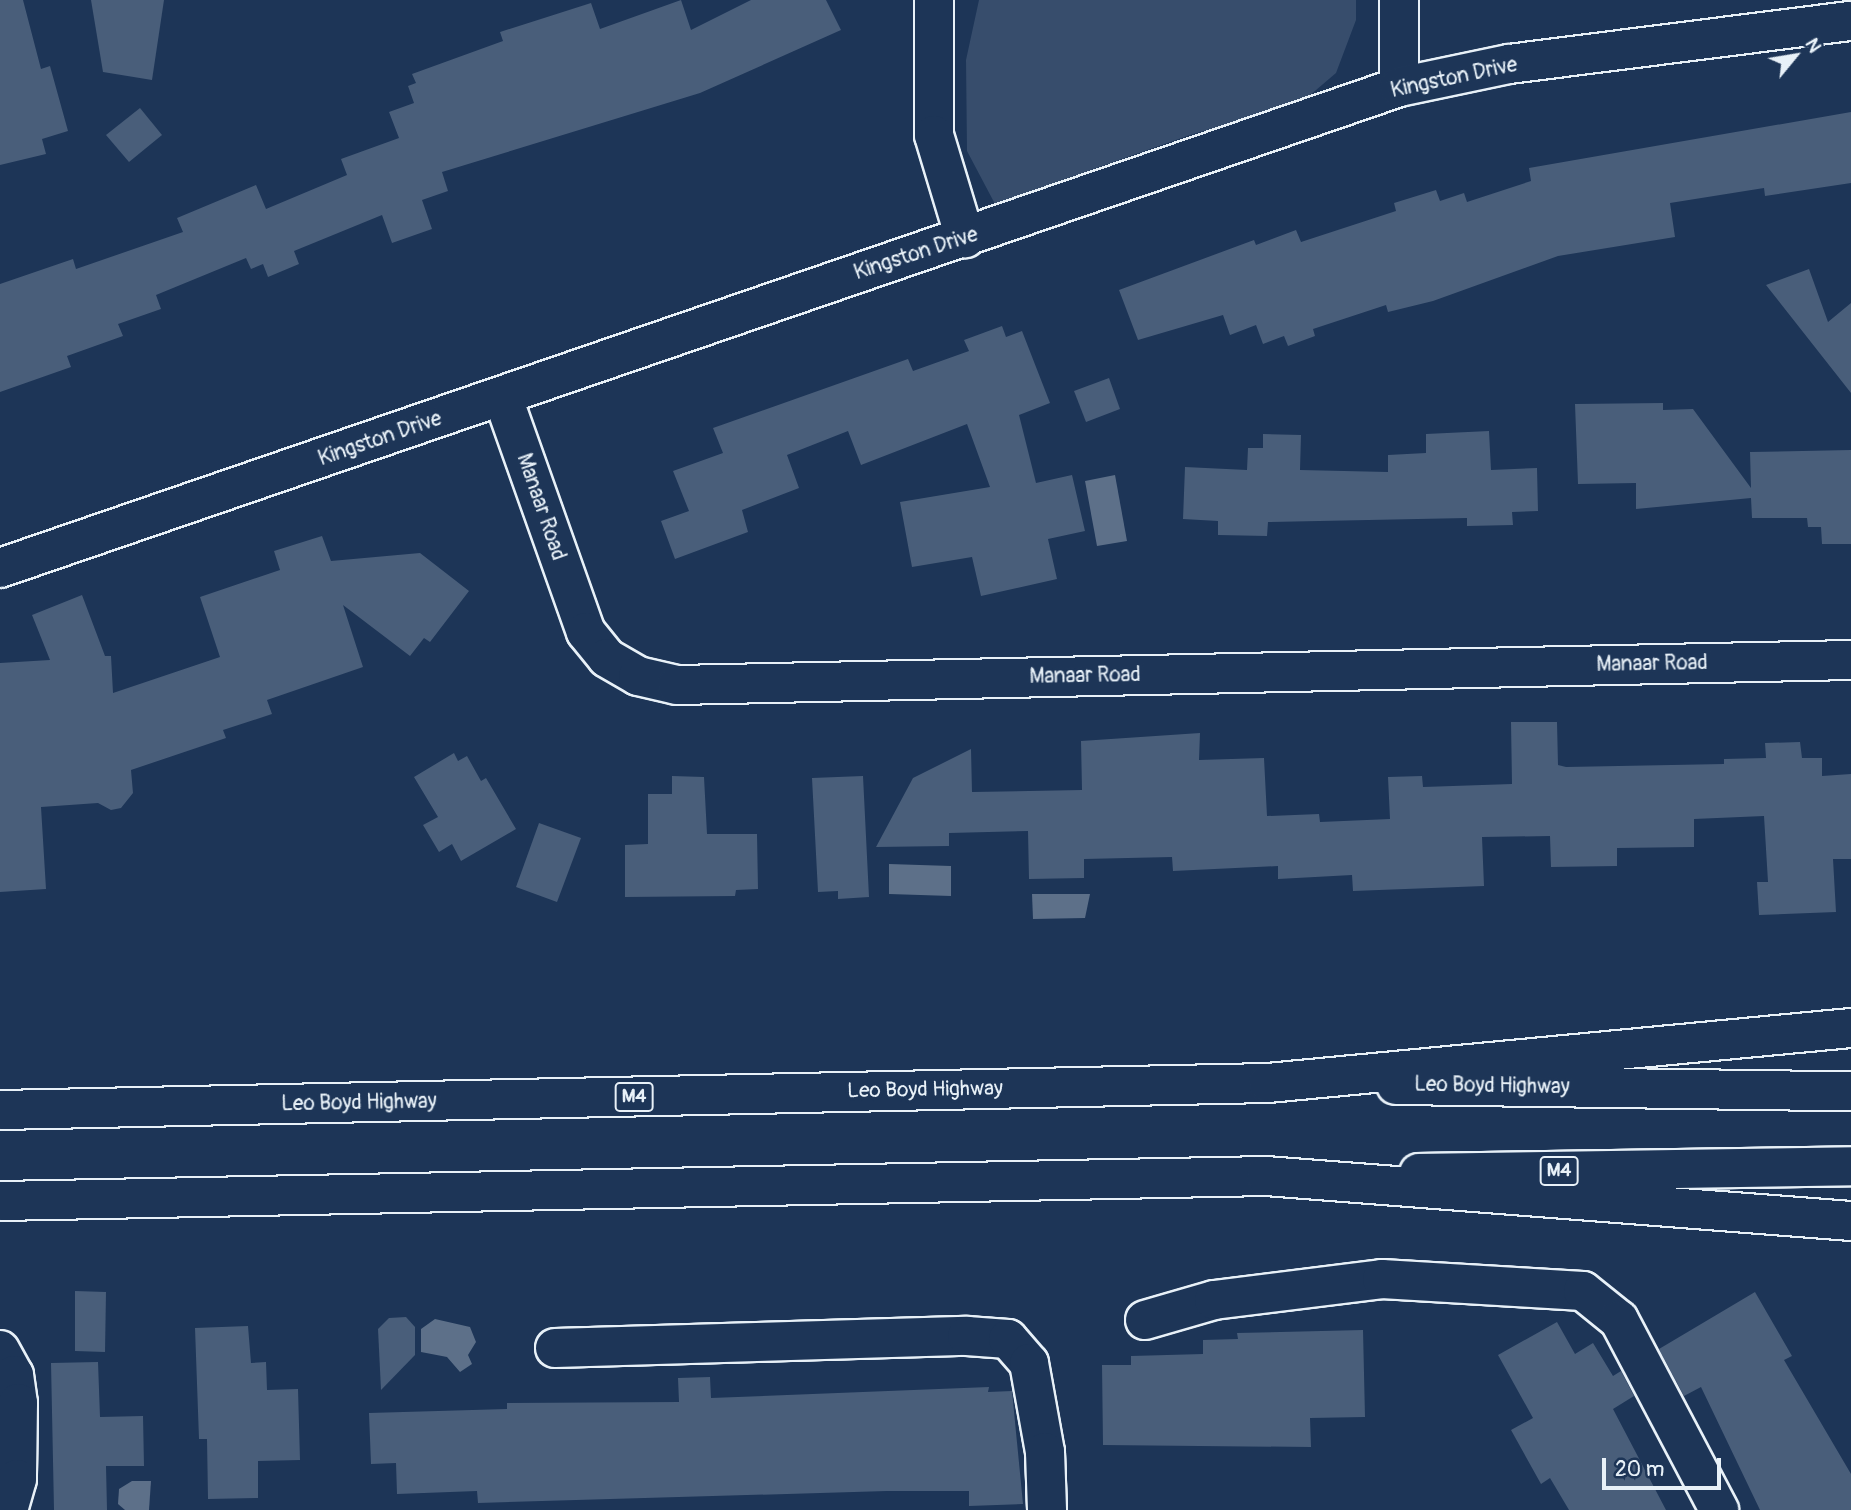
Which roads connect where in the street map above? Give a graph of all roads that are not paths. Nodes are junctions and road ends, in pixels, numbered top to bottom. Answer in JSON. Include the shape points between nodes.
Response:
{"nodes":[{"id":1,"x":934,"y":0,"type":"edge"},
{"id":2,"x":1399,"y":0,"type":"edge"},
{"id":3,"x":1851,"y":21,"type":"edge"},
{"id":4,"x":1399,"y":87,"type":"junction"},
{"id":5,"x":965,"y":238,"type":"junction"},
{"id":6,"x":503,"y":398,"type":"junction"},
{"id":7,"x":0,"y":568,"type":"edge"},
{"id":8,"x":1851,"y":660,"type":"edge"},
{"id":9,"x":1851,"y":1028,"type":"edge"},
{"id":10,"x":1268,"y":1083,"type":"junction"},
{"id":11,"x":1851,"y":1091,"type":"edge"},
{"id":12,"x":0,"y":1110,"type":"edge"},
{"id":13,"x":1851,"y":1166,"type":"edge"},
{"id":14,"x":1266,"y":1176,"type":"junction"},
{"id":15,"x":0,"y":1202,"type":"edge"},
{"id":16,"x":1851,"y":1221,"type":"edge"},
{"id":17,"x":1145,"y":1320,"type":"dead end"},
{"id":18,"x":555,"y":1348,"type":"dead end"},
{"id":19,"x":0,"y":1350,"type":"edge"},
{"id":20,"x":8,"y":1510,"type":"edge"},
{"id":21,"x":1047,"y":1510,"type":"edge"},
{"id":22,"x":1719,"y":1510,"type":"edge"}],
"edges":[{"from":1,"to":5,"type":"main road","via":[[934,135]]},
{"from":2,"to":4,"type":"main road"},
{"from":3,"to":4,"type":"main road","name":"Kingston Drive","via":[[1508,64]]},
{"from":4,"to":5,"type":"main road","name":"Kingston Drive"},
{"from":5,"to":6,"type":"main road","name":"Kingston Drive"},
{"from":6,"to":7,"type":"main road","name":"Kingston Drive"},
{"from":6,"to":8,"type":"main road","name":"Manaar Road","via":[[586,632],[607,658],[638,676],[677,685]]},
{"from":9,"to":10,"type":"main road"},
{"from":10,"to":11,"type":"main road","name":"Leo Boyd Highway","number":"M4"},
{"from":10,"to":12,"type":"main road","name":"Leo Boyd Highway","number":"M4"},
{"from":13,"to":14,"type":"main road","number":"M4"},
{"from":14,"to":15,"type":"main road","number":"M4"},
{"from":14,"to":16,"type":"main road"},
{"from":17,"to":22,"type":"main road","via":[[1214,1300],[1382,1279],[1583,1291],[1619,1320]]},
{"from":18,"to":21,"type":"main road","via":[[967,1336],[1008,1339],[1029,1363],[1045,1452]]},
{"from":19,"to":20,"type":"main road","via":[[14,1375],[18,1403],[17,1479]]}]}
